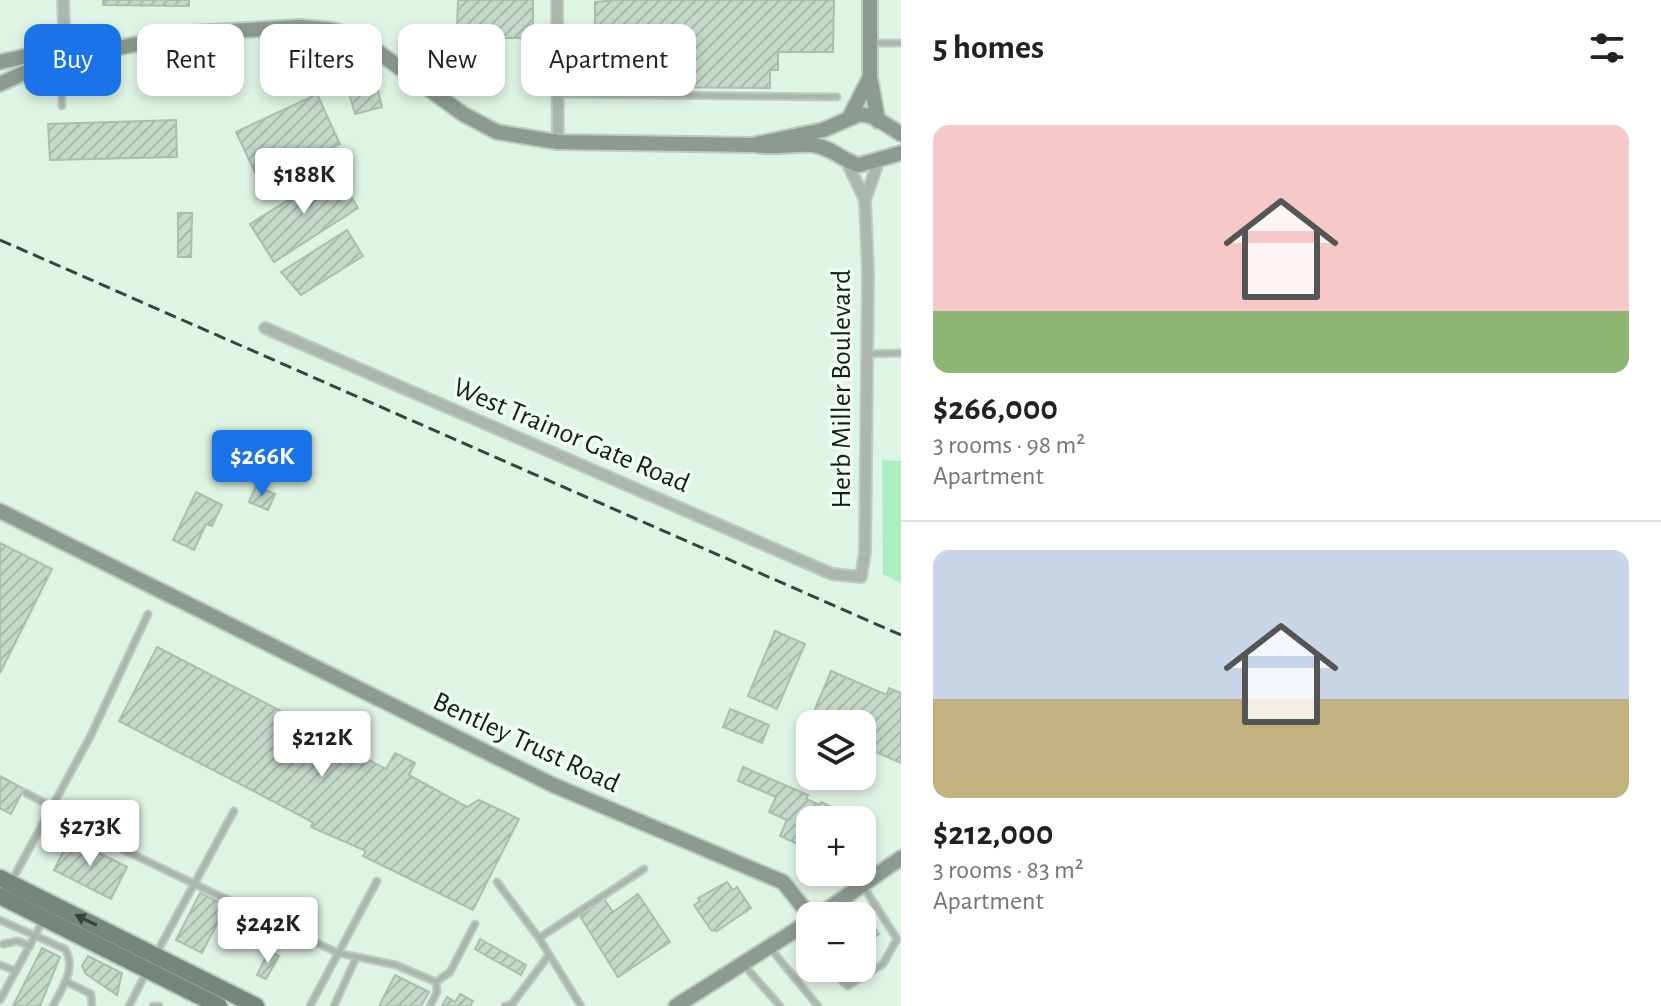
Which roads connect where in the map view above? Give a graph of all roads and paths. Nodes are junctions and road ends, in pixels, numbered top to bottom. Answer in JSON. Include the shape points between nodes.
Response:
{"nodes":[{"id":1,"x":63,"y":0,"type":"edge"},
{"id":2,"x":557,"y":0,"type":"edge"},
{"id":3,"x":870,"y":0,"type":"edge"},
{"id":4,"x":63,"y":24,"type":"edge"},
{"id":5,"x":557,"y":24,"type":"edge"},
{"id":6,"x":244,"y":28,"type":"edge"},
{"id":7,"x":869,"y":43,"type":"junction"},
{"id":8,"x":901,"y":43,"type":"edge"},
{"id":9,"x":24,"y":60,"type":"edge"},
{"id":10,"x":0,"y":62,"type":"edge"},
{"id":11,"x":24,"y":69,"type":"edge"},
{"id":12,"x":0,"y":72,"type":"edge"},
{"id":13,"x":24,"y":73,"type":"edge"},
{"id":14,"x":870,"y":77,"type":"junction"},
{"id":15,"x":0,"y":84,"type":"edge"},
{"id":16,"x":696,"y":95,"type":"edge"},
{"id":17,"x":62,"y":96,"type":"edge"},
{"id":18,"x":557,"y":96,"type":"edge"},
{"id":19,"x":837,"y":97,"type":"dead end"},
{"id":20,"x":62,"y":106,"type":"dead end"},
{"id":21,"x":848,"y":119,"type":"junction"},
{"id":22,"x":879,"y":121,"type":"junction"},
{"id":23,"x":901,"y":134,"type":"edge"},
{"id":24,"x":558,"y":142,"type":"junction"},
{"id":25,"x":755,"y":145,"type":"junction"},
{"id":26,"x":901,"y":153,"type":"edge"},
{"id":27,"x":881,"y":156,"type":"junction"},
{"id":28,"x":844,"y":157,"type":"junction"},
{"id":29,"x":865,"y":200,"type":"junction"},
{"id":30,"x":265,"y":328,"type":"dead end"},
{"id":31,"x":901,"y":353,"type":"edge"},
{"id":32,"x":868,"y":354,"type":"junction"},
{"id":33,"x":0,"y":511,"type":"edge"},
{"id":34,"x":861,"y":577,"type":"joint"},
{"id":35,"x":148,"y":614,"type":"dead end"},
{"id":36,"x":26,"y":793,"type":"dead end"},
{"id":37,"x":52,"y":807,"type":"junction"},
{"id":38,"x":234,"y":811,"type":"dead end"},
{"id":39,"x":49,"y":814,"type":"junction"},
{"id":40,"x":901,"y":858,"type":"edge"},
{"id":41,"x":644,"y":869,"type":"dead end"},
{"id":42,"x":876,"y":876,"type":"edge"},
{"id":43,"x":194,"y":881,"type":"junction"},
{"id":44,"x":377,"y":881,"type":"dead end"},
{"id":45,"x":497,"y":882,"type":"dead end"},
{"id":46,"x":4,"y":886,"type":"edge"},
{"id":47,"x":862,"y":886,"type":"edge"},
{"id":48,"x":798,"y":902,"type":"edge"},
{"id":49,"x":838,"y":902,"type":"edge"},
{"id":50,"x":876,"y":905,"type":"edge"},
{"id":51,"x":44,"y":918,"type":"junction"},
{"id":52,"x":0,"y":920,"type":"edge"},
{"id":53,"x":475,"y":924,"type":"dead end"},
{"id":54,"x":796,"y":929,"type":"edge"},
{"id":55,"x":35,"y":935,"type":"junction"},
{"id":56,"x":539,"y":938,"type":"junction"},
{"id":57,"x":3,"y":944,"type":"dead end"},
{"id":58,"x":30,"y":946,"type":"junction"},
{"id":59,"x":769,"y":947,"type":"junction"},
{"id":60,"x":338,"y":953,"type":"junction"},
{"id":61,"x":156,"y":954,"type":"junction"},
{"id":62,"x":549,"y":955,"type":"junction"},
{"id":63,"x":356,"y":958,"type":"junction"},
{"id":64,"x":743,"y":963,"type":"junction"},
{"id":65,"x":0,"y":965,"type":"edge"},
{"id":66,"x":876,"y":968,"type":"edge"},
{"id":67,"x":148,"y":970,"type":"junction"},
{"id":68,"x":16,"y":971,"type":"junction"},
{"id":69,"x":65,"y":981,"type":"junction"},
{"id":70,"x":436,"y":982,"type":"junction"},
{"id":71,"x":0,"y":1000,"type":"edge"},
{"id":72,"x":53,"y":1006,"type":"edge"},
{"id":73,"x":92,"y":1006,"type":"edge"},
{"id":74,"x":129,"y":1006,"type":"edge"},
{"id":75,"x":219,"y":1006,"type":"edge"},
{"id":76,"x":256,"y":1006,"type":"edge"},
{"id":77,"x":310,"y":1006,"type":"edge"},
{"id":78,"x":334,"y":1006,"type":"edge"},
{"id":79,"x":430,"y":1006,"type":"edge"},
{"id":80,"x":505,"y":1006,"type":"edge"},
{"id":81,"x":581,"y":1006,"type":"edge"},
{"id":82,"x":676,"y":1006,"type":"edge"},
{"id":83,"x":780,"y":1006,"type":"edge"},
{"id":84,"x":818,"y":1006,"type":"edge"}],
"edges":[{"from":1,"to":4,"type":"street"},
{"from":2,"to":5,"type":"street"},
{"from":3,"to":7,"type":"street","name":"Herb Miller Boulevard"},
{"from":6,"to":24,"type":"street","via":[[333,30],[363,41],[463,114],[497,132]]},
{"from":7,"to":8,"type":"lane"},
{"from":7,"to":14,"type":"street","name":"Herb Miller Boulevard"},
{"from":9,"to":10,"type":"street"},
{"from":11,"to":12,"type":"street"},
{"from":13,"to":15,"type":"street"},
{"from":14,"to":21,"type":"street","name":"Herb Miller Boulevard"},
{"from":14,"to":22,"type":"street","name":"Herb Miller Boulevard"},
{"from":16,"to":19,"type":"lane"},
{"from":17,"to":20,"type":"lane"},
{"from":18,"to":24,"type":"street"},
{"from":21,"to":22,"type":"street","via":[[860,114]]},
{"from":21,"to":25,"type":"street"},
{"from":21,"to":28,"type":"street","name":"Herb Miller Boulevard","via":[[837,134]]},
{"from":22,"to":23,"type":"street"},
{"from":22,"to":27,"type":"street","name":"Herb Miller Boulevard","via":[[887,138]]},
{"from":24,"to":25,"type":"street"},
{"from":25,"to":28,"type":"street","via":[[811,145]]},
{"from":26,"to":27,"type":"street"},
{"from":27,"to":28,"type":"street","via":[[866,164]]},
{"from":27,"to":29,"type":"street","name":"Herb Miller Boulevard"},
{"from":28,"to":29,"type":"street","name":"Herb Miller Boulevard"},
{"from":29,"to":32,"type":"street","name":"Herb Miller Boulevard"},
{"from":30,"to":34,"type":"street","name":"West Trainor Gate Road","via":[[832,574]]},
{"from":31,"to":32,"type":"lane"},
{"from":32,"to":34,"type":"street","name":"Herb Miller Boulevard"},
{"from":33,"to":48,"type":"street","name":"Bentley Trust Road","via":[[553,785],[783,882]]},
{"from":35,"to":37,"type":"lane"},
{"from":36,"to":37,"type":"lane"},
{"from":37,"to":39,"type":"lane"},
{"from":38,"to":43,"type":"lane"},
{"from":39,"to":43,"type":"lane"},
{"from":39,"to":46,"type":"lane"},
{"from":40,"to":42,"type":"street"},
{"from":41,"to":56,"type":"lane"},
{"from":43,"to":60,"type":"lane"},
{"from":43,"to":61,"type":"lane"},
{"from":44,"to":60,"type":"lane"},
{"from":45,"to":56,"type":"lane"},
{"from":46,"to":51,"type":"main road"},
{"from":61,"to":46,"type":"main road","one_way":true},
{"from":47,"to":49,"type":"street"},
{"from":50,"to":66,"type":"lane","via":[[897,939]]},
{"from":51,"to":55,"type":"lane"},
{"from":51,"to":67,"type":"main road"},
{"from":52,"to":55,"type":"lane"},
{"from":53,"to":70,"type":"lane","via":[[450,972]]},
{"from":54,"to":59,"type":"street"},
{"from":55,"to":58,"type":"lane"},
{"from":55,"to":69,"type":"lane","via":[[68,954]]},
{"from":56,"to":62,"type":"lane"},
{"from":57,"to":58,"type":"lane","via":[[13,940]]},
{"from":58,"to":68,"type":"lane"},
{"from":59,"to":64,"type":"street"},
{"from":59,"to":84,"type":"lane"},
{"from":60,"to":63,"type":"lane"},
{"from":60,"to":77,"type":"lane"},
{"from":61,"to":67,"type":"lane"},
{"from":61,"to":76,"type":"main road"},
{"from":62,"to":80,"type":"lane"},
{"from":62,"to":81,"type":"lane"},
{"from":63,"to":70,"type":"lane","via":[[396,965]]},
{"from":63,"to":78,"type":"lane"},
{"from":64,"to":82,"type":"street"},
{"from":64,"to":83,"type":"lane"},
{"from":65,"to":68,"type":"lane"},
{"from":67,"to":74,"type":"lane"},
{"from":67,"to":75,"type":"main road"},
{"from":68,"to":71,"type":"lane"},
{"from":69,"to":72,"type":"lane"},
{"from":69,"to":73,"type":"lane","via":[[91,994]]},
{"from":70,"to":79,"type":"lane"}]}
